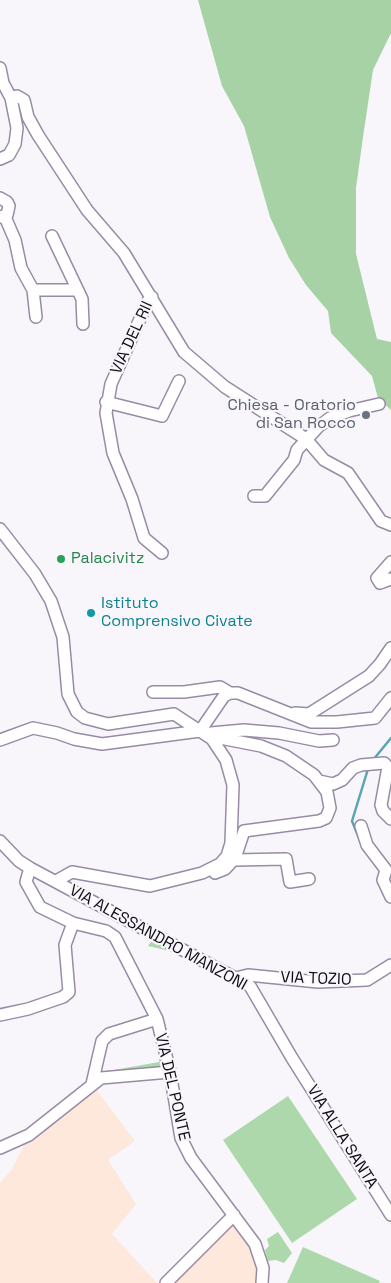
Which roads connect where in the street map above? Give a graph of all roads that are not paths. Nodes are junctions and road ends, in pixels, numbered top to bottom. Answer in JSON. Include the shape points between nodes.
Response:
{"nodes":[{"id":1,"x":0,"y":68,"type":"edge"},
{"id":2,"x":11,"y":98,"type":"junction"},
{"id":3,"x":0,"y":159,"type":"edge"},
{"id":4,"x":0,"y":198,"type":"edge"},
{"id":5,"x":2,"y":217,"type":"edge"},
{"id":6,"x":52,"y":236,"type":"dead end"},
{"id":7,"x":33,"y":290,"type":"junction"},
{"id":8,"x":77,"y":290,"type":"junction"},
{"id":9,"x":152,"y":297,"type":"junction"},
{"id":10,"x":36,"y":317,"type":"dead end"},
{"id":11,"x":83,"y":324,"type":"dead end"},
{"id":12,"x":179,"y":381,"type":"dead end"},
{"id":13,"x":106,"y":402,"type":"junction"},
{"id":14,"x":378,"y":404,"type":"dead end"},
{"id":15,"x":306,"y":439,"type":"junction"},
{"id":16,"x":254,"y":496,"type":"dead end"},
{"id":17,"x":391,"y":525,"type":"edge"},
{"id":18,"x":0,"y":529,"type":"edge"},
{"id":19,"x":162,"y":554,"type":"dead end"},
{"id":20,"x":391,"y":562,"type":"edge"},
{"id":21,"x":391,"y":579,"type":"edge"},
{"id":22,"x":391,"y":648,"type":"edge"},
{"id":23,"x":153,"y":692,"type":"dead end"},
{"id":24,"x":230,"y":693,"type":"junction"},
{"id":25,"x":391,"y":698,"type":"edge"},
{"id":26,"x":278,"y":710,"type":"junction"},
{"id":27,"x":205,"y":735,"type":"junction"},
{"id":28,"x":0,"y":740,"type":"edge"},
{"id":29,"x":333,"y":740,"type":"dead end"},
{"id":30,"x":319,"y":781,"type":"junction"},
{"id":31,"x":391,"y":819,"type":"edge"},
{"id":32,"x":361,"y":826,"type":"dead end"},
{"id":33,"x":0,"y":841,"type":"edge"},
{"id":34,"x":234,"y":860,"type":"junction"},
{"id":35,"x":30,"y":868,"type":"junction"},
{"id":36,"x":202,"y":873,"type":"junction"},
{"id":37,"x":309,"y":879,"type":"dead end"},
{"id":38,"x":56,"y":881,"type":"junction"},
{"id":39,"x":391,"y":897,"type":"edge"},
{"id":40,"x":73,"y":923,"type":"junction"},
{"id":41,"x":391,"y":965,"type":"edge"},
{"id":42,"x":236,"y":978,"type":"junction"},
{"id":43,"x":0,"y":1015,"type":"edge"},
{"id":44,"x":157,"y":1019,"type":"junction"},
{"id":45,"x":292,"y":1058,"type":"joint"},
{"id":46,"x":170,"y":1072,"type":"junction"},
{"id":47,"x":92,"y":1084,"type":"junction"},
{"id":48,"x":0,"y":1148,"type":"edge"},
{"id":49,"x":234,"y":1215,"type":"junction"},
{"id":50,"x":391,"y":1215,"type":"edge"},
{"id":51,"x":166,"y":1283,"type":"edge"},
{"id":52,"x":262,"y":1283,"type":"edge"}],
"edges":[{"from":1,"to":2,"type":"street","via":[[2,83]]},
{"from":2,"to":3,"type":"street","via":[[17,128],[15,144],[9,155]]},
{"from":2,"to":9,"type":"street","name":"VIA DEL RII","via":[[17,96],[24,100],[28,118],[38,135],[87,210],[124,253]]},
{"from":4,"to":5,"type":"street","via":[[9,206],[7,215]]},
{"from":5,"to":7,"type":"street"},
{"from":6,"to":8,"type":"street"},
{"from":7,"to":8,"type":"street"},
{"from":7,"to":10,"type":"street"},
{"from":8,"to":11,"type":"street","via":[[82,298]]},
{"from":9,"to":13,"type":"street","name":"VIA DEL RII","via":[[131,338]]},
{"from":9,"to":15,"type":"street","via":[[184,352],[225,387]]},
{"from":12,"to":13,"type":"street","via":[[162,416]]},
{"from":13,"to":19,"type":"street","name":"VIA DEL RII","via":[[113,453],[144,538]]},
{"from":14,"to":15,"type":"street","via":[[330,418]]},
{"from":15,"to":16,"type":"street","via":[[294,460],[265,496]]},
{"from":15,"to":17,"type":"street","via":[[324,460],[348,473],[381,521]]},
{"from":18,"to":27,"type":"street","via":[[35,574],[51,601],[63,637],[68,694],[77,712],[85,718],[108,724],[174,714]]},
{"from":20,"to":21,"type":"street","via":[[377,578],[380,583]]},
{"from":22,"to":26,"type":"street","via":[[368,676],[308,714]]},
{"from":23,"to":24,"type":"street","via":[[220,687]]},
{"from":24,"to":26,"type":"street","via":[[238,693]]},
{"from":24,"to":27,"type":"street","via":[[224,696]]},
{"from":25,"to":26,"type":"street","via":[[375,718],[311,722]]},
{"from":27,"to":28,"type":"street","via":[[102,744],[33,728]]},
{"from":27,"to":29,"type":"street","via":[[244,730],[319,741]]},
{"from":27,"to":30,"type":"street","via":[[261,746],[286,756]]},
{"from":27,"to":36,"type":"street","via":[[226,760],[234,785],[232,834],[227,856],[220,864]]},
{"from":30,"to":31,"type":"street","via":[[333,784],[353,768],[384,763],[388,767],[382,805]]},
{"from":30,"to":34,"type":"street","via":[[330,799],[326,818],[306,824],[250,828],[244,831]]},
{"from":32,"to":39,"type":"street","via":[[385,875]]},
{"from":33,"to":35,"type":"street","name":"VIA ALESSANDRO MANZONI"},
{"from":34,"to":36,"type":"street","via":[[226,869]]},
{"from":34,"to":37,"type":"street","via":[[286,859],[290,882]]},
{"from":35,"to":38,"type":"street","name":"VIA ALESSANDRO MANZONI"},
{"from":35,"to":40,"type":"street","via":[[26,882],[40,906]]},
{"from":36,"to":38,"type":"street","via":[[150,886],[72,872]]},
{"from":38,"to":42,"type":"street","name":"VIA ALESSANDRO MANZONI"},
{"from":40,"to":43,"type":"street","via":[[65,945],[69,992],[28,1009]]},
{"from":40,"to":44,"type":"street","name":"VIA DEL PONTE","via":[[106,931],[115,937]]},
{"from":41,"to":42,"type":"street","name":"VIA TOZIO","via":[[367,980],[318,982],[248,975]]},
{"from":42,"to":45,"type":"street","name":"VIA ALESSANDRO MANZONI","via":[[250,986]]},
{"from":44,"to":46,"type":"street","name":"VIA DEL PONTE"},
{"from":44,"to":47,"type":"street","via":[[109,1034],[102,1041]]},
{"from":45,"to":50,"type":"street","name":"VIA ALLA SANTA"},
{"from":46,"to":47,"type":"street","via":[[116,1075]]},
{"from":46,"to":49,"type":"street","name":"VIA DEL PONTE","via":[[181,1138],[191,1158]]},
{"from":47,"to":48,"type":"street","via":[[29,1136]]},
{"from":49,"to":51,"type":"street"},
{"from":49,"to":52,"type":"street","name":"VIA DEL PONTE","via":[[256,1244],[263,1268]]}]}
